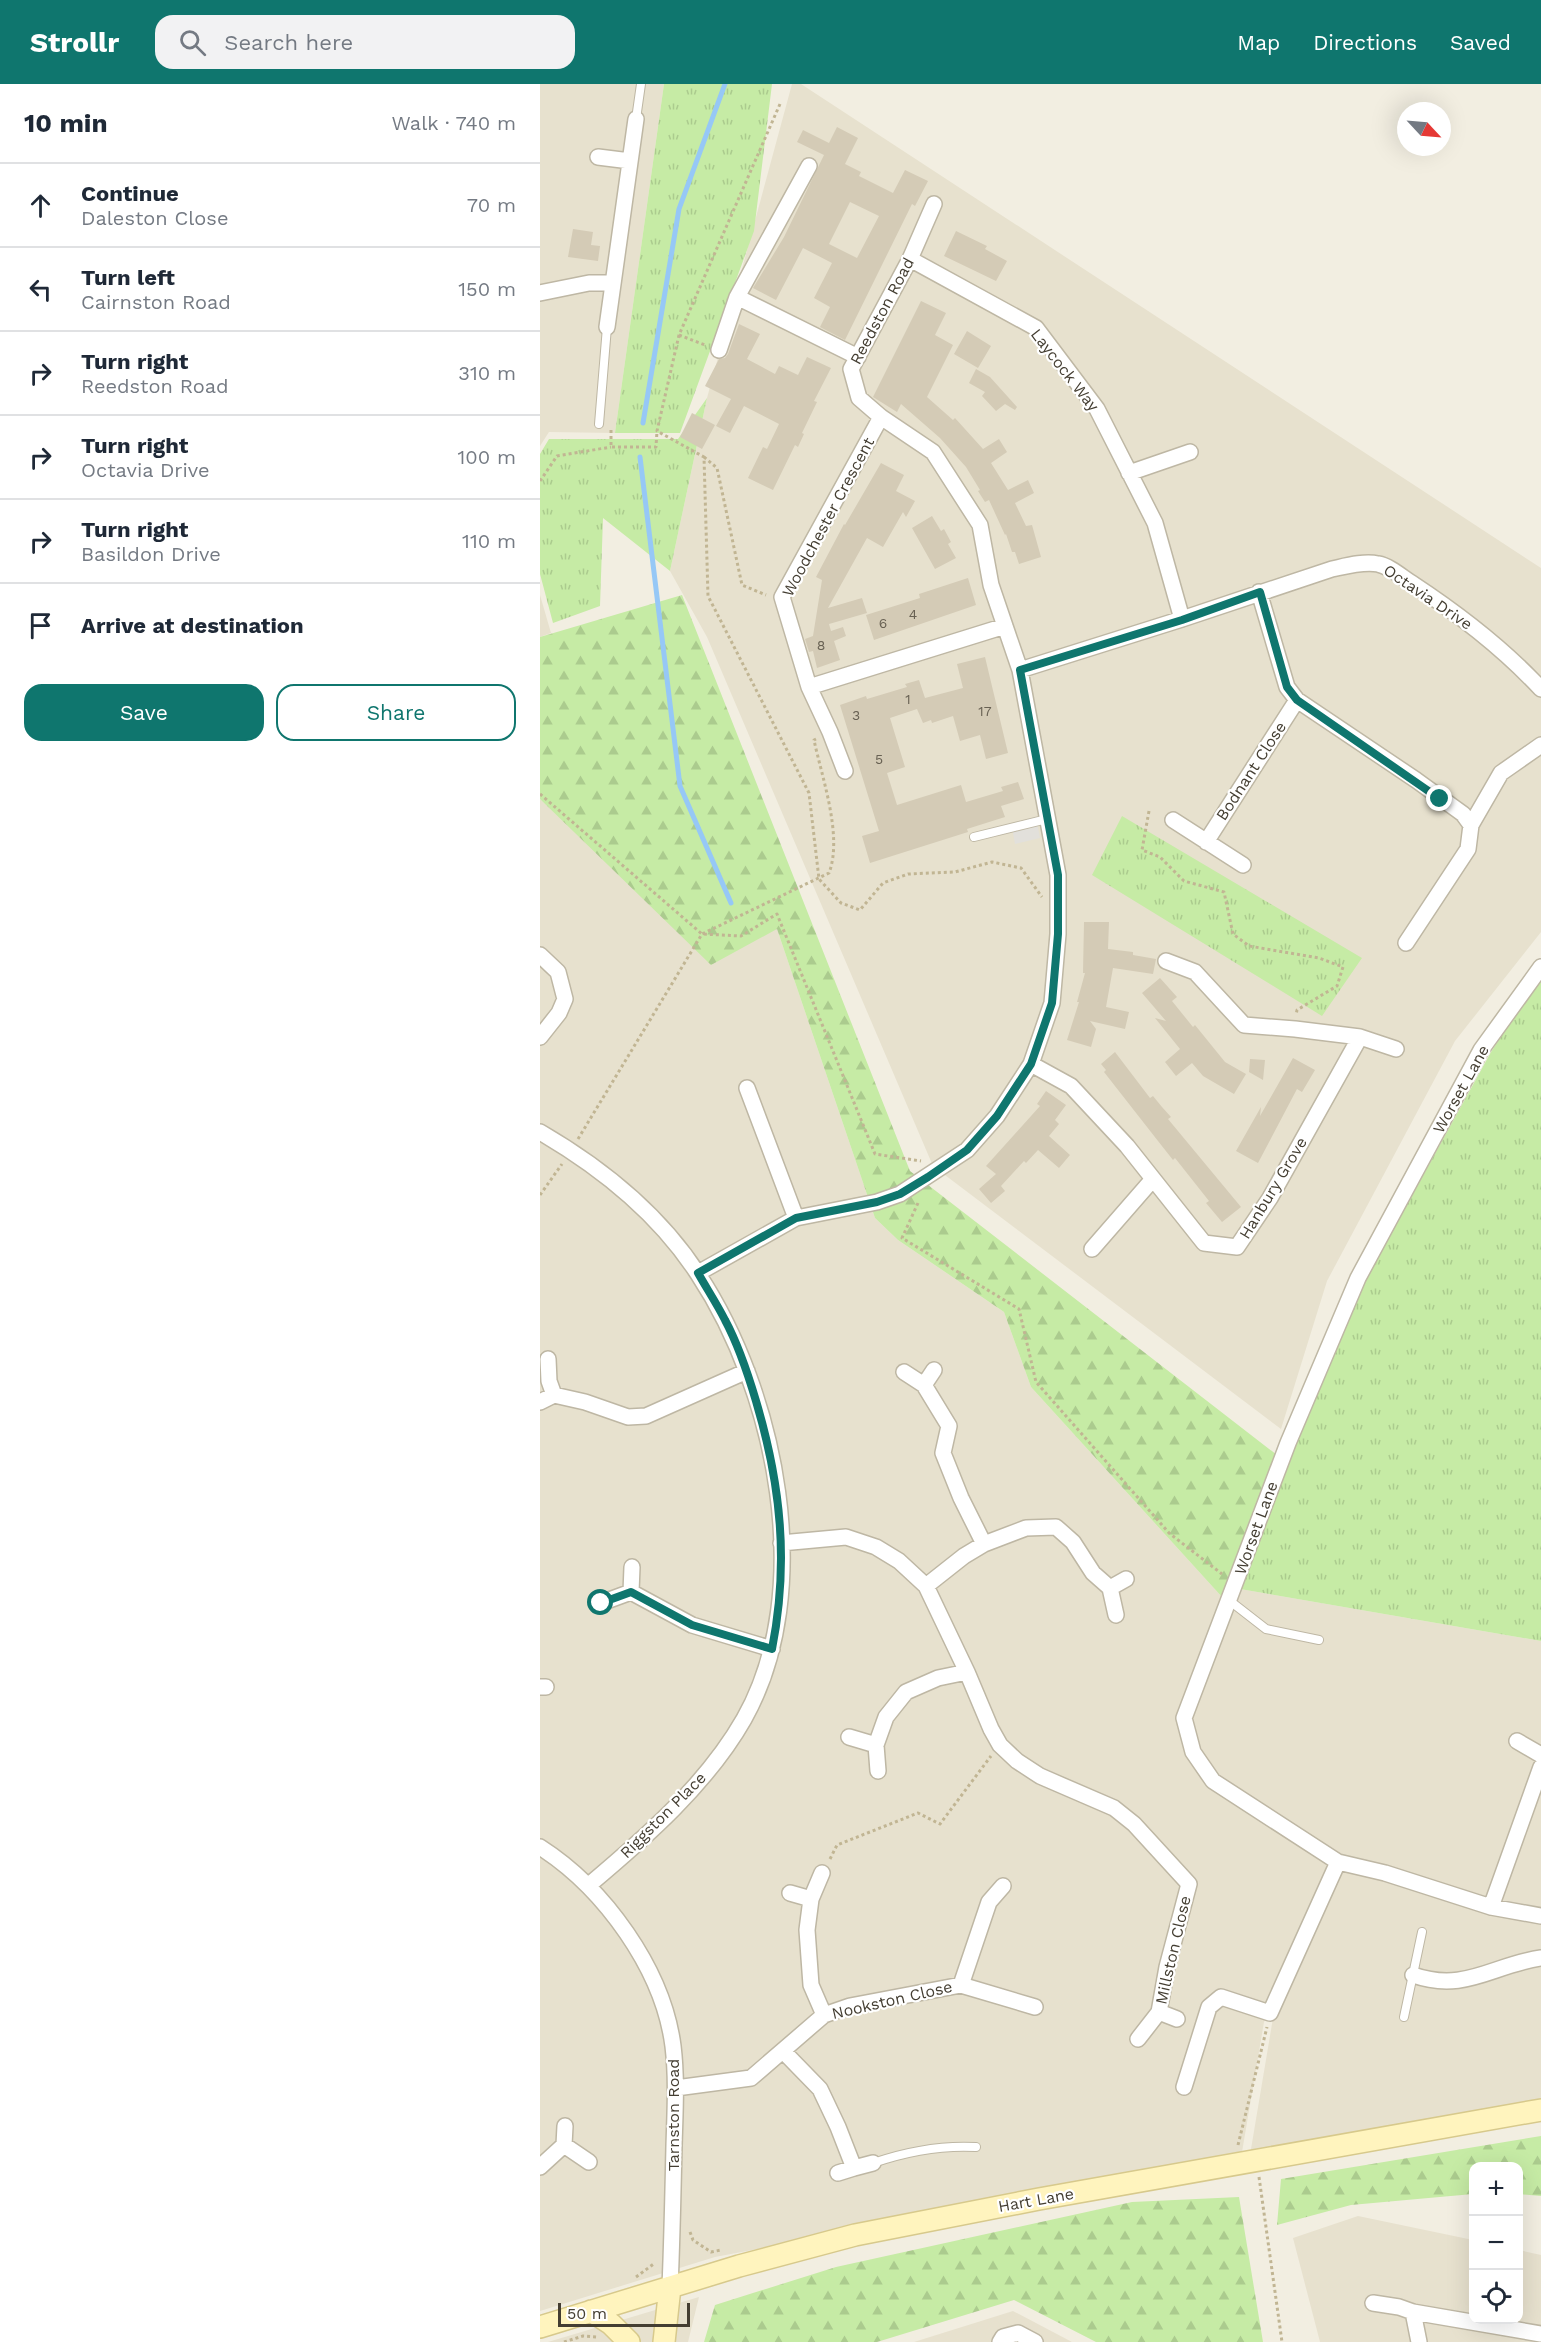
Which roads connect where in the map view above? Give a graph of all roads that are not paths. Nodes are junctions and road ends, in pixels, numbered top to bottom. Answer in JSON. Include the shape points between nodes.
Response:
{"nodes":[{"id":1,"x":641,"y":84,"type":"edge"},
{"id":2,"x":636,"y":119,"type":"joint"},
{"id":3,"x":598,"y":157,"type":"dead end"},
{"id":4,"x":630,"y":162,"type":"junction"},
{"id":5,"x":809,"y":166,"type":"dead end"},
{"id":6,"x":934,"y":204,"type":"dead end"},
{"id":7,"x":910,"y":259,"type":"junction"},
{"id":8,"x":613,"y":283,"type":"junction"},
{"id":9,"x":540,"y":292,"type":"edge"},
{"id":10,"x":737,"y":297,"type":"junction"},
{"id":11,"x":607,"y":327,"type":"joint"},
{"id":12,"x":719,"y":350,"type":"road end"},
{"id":13,"x":858,"y":357,"type":"junction"},
{"id":14,"x":881,"y":417,"type":"junction"},
{"id":15,"x":599,"y":424,"type":"dead end"},
{"id":16,"x":1190,"y":452,"type":"dead end"},
{"id":17,"x":1130,"y":473,"type":"junction"},
{"id":18,"x":1260,"y":592,"type":"junction"},
{"id":19,"x":1182,"y":620,"type":"junction"},
{"id":20,"x":1005,"y":626,"type":"junction"},
{"id":21,"x":1020,"y":670,"type":"junction"},
{"id":22,"x":809,"y":687,"type":"junction"},
{"id":23,"x":1541,"y":689,"type":"edge"},
{"id":24,"x":1297,"y":700,"type":"junction"},
{"id":25,"x":1541,"y":745,"type":"edge"},
{"id":26,"x":845,"y":771,"type":"dead end"},
{"id":27,"x":1047,"y":819,"type":"junction"},
{"id":28,"x":1173,"y":820,"type":"dead end"},
{"id":29,"x":1471,"y":825,"type":"junction"},
{"id":30,"x":974,"y":837,"type":"dead end"},
{"id":31,"x":1206,"y":842,"type":"junction"},
{"id":32,"x":1243,"y":865,"type":"dead end"},
{"id":33,"x":1406,"y":944,"type":"dead end"},
{"id":34,"x":540,"y":955,"type":"edge"},
{"id":35,"x":1166,"y":961,"type":"dead end"},
{"id":36,"x":1541,"y":966,"type":"edge"},
{"id":37,"x":540,"y":1036,"type":"edge"},
{"id":38,"x":1360,"y":1037,"type":"junction"},
{"id":39,"x":1396,"y":1049,"type":"dead end"},
{"id":40,"x":1031,"y":1064,"type":"junction"},
{"id":41,"x":747,"y":1088,"type":"dead end"},
{"id":42,"x":540,"y":1132,"type":"edge"},
{"id":43,"x":1153,"y":1179,"type":"junction"},
{"id":44,"x":796,"y":1218,"type":"junction"},
{"id":45,"x":1092,"y":1249,"type":"dead end"},
{"id":46,"x":698,"y":1273,"type":"junction"},
{"id":47,"x":548,"y":1359,"type":"dead end"},
{"id":48,"x":934,"y":1370,"type":"dead end"},
{"id":49,"x":747,"y":1371,"type":"junction"},
{"id":50,"x":904,"y":1372,"type":"dead end"},
{"id":51,"x":924,"y":1385,"type":"junction"},
{"id":52,"x":554,"y":1395,"type":"junction"},
{"id":53,"x":540,"y":1402,"type":"edge"},
{"id":54,"x":781,"y":1543,"type":"junction"},
{"id":55,"x":984,"y":1544,"type":"junction"},
{"id":56,"x":632,"y":1567,"type":"dead end"},
{"id":57,"x":1126,"y":1579,"type":"dead end"},
{"id":58,"x":926,"y":1586,"type":"junction"},
{"id":59,"x":1110,"y":1588,"type":"junction"},
{"id":60,"x":631,"y":1592,"type":"junction"},
{"id":61,"x":1230,"y":1601,"type":"junction"},
{"id":62,"x":601,"y":1603,"type":"dead end"},
{"id":63,"x":1116,"y":1616,"type":"dead end"},
{"id":64,"x":1319,"y":1640,"type":"dead end"},
{"id":65,"x":772,"y":1649,"type":"junction"},
{"id":66,"x":967,"y":1672,"type":"junction"},
{"id":67,"x":849,"y":1737,"type":"dead end"},
{"id":68,"x":1517,"y":1741,"type":"dead end"},
{"id":69,"x":876,"y":1745,"type":"junction"},
{"id":70,"x":1541,"y":1755,"type":"edge"},
{"id":71,"x":1541,"y":1767,"type":"edge"},
{"id":72,"x":878,"y":1771,"type":"dead end"},
{"id":73,"x":540,"y":1847,"type":"edge"},
{"id":74,"x":1338,"y":1862,"type":"junction"},
{"id":75,"x":822,"y":1873,"type":"road end"},
{"id":76,"x":589,"y":1885,"type":"junction"},
{"id":77,"x":1003,"y":1886,"type":"dead end"},
{"id":78,"x":790,"y":1893,"type":"dead end"},
{"id":79,"x":811,"y":1899,"type":"junction"},
{"id":80,"x":1491,"y":1907,"type":"junction"},
{"id":81,"x":1541,"y":1916,"type":"edge"},
{"id":82,"x":1422,"y":1932,"type":"dead end"},
{"id":83,"x":1541,"y":1958,"type":"edge"},
{"id":84,"x":1413,"y":1976,"type":"junction"},
{"id":85,"x":961,"y":1985,"type":"junction"},
{"id":86,"x":1035,"y":2007,"type":"dead end"},
{"id":87,"x":1159,"y":2012,"type":"junction"},
{"id":88,"x":824,"y":2015,"type":"junction"},
{"id":89,"x":1404,"y":2017,"type":"dead end"},
{"id":90,"x":1177,"y":2019,"type":"dead end"},
{"id":91,"x":1137,"y":2039,"type":"dead end"},
{"id":92,"x":783,"y":2051,"type":"junction"},
{"id":93,"x":1184,"y":2086,"type":"dead end"},
{"id":94,"x":676,"y":2088,"type":"junction"},
{"id":95,"x":1541,"y":2110,"type":"edge"},
{"id":96,"x":565,"y":2126,"type":"dead end"},
{"id":97,"x":564,"y":2145,"type":"junction"},
{"id":98,"x":976,"y":2147,"type":"dead end"},
{"id":99,"x":589,"y":2162,"type":"dead end"},
{"id":100,"x":873,"y":2163,"type":"joint"},
{"id":101,"x":540,"y":2167,"type":"edge"},
{"id":102,"x":854,"y":2168,"type":"junction"},
{"id":103,"x":838,"y":2173,"type":"dead end"},
{"id":104,"x":670,"y":2287,"type":"junction"},
{"id":105,"x":1373,"y":2303,"type":"dead end"},
{"id":106,"x":591,"y":2311,"type":"junction"},
{"id":107,"x":1413,"y":2312,"type":"junction"},
{"id":108,"x":540,"y":2327,"type":"edge"},
{"id":109,"x":1532,"y":2336,"type":"edge"},
{"id":110,"x":629,"y":2342,"type":"edge"},
{"id":111,"x":664,"y":2342,"type":"edge"},
{"id":112,"x":1000,"y":2342,"type":"edge"},
{"id":113,"x":1035,"y":2342,"type":"edge"},
{"id":114,"x":1419,"y":2342,"type":"edge"}],
"edges":[{"from":1,"to":2,"type":"lane"},
{"from":2,"to":4,"type":"street"},
{"from":3,"to":4,"type":"street"},
{"from":4,"to":8,"type":"street"},
{"from":5,"to":10,"type":"street"},
{"from":6,"to":7,"type":"street","name":"Reedston Road"},
{"from":7,"to":13,"type":"street","name":"Reedston Road"},
{"from":7,"to":17,"type":"street","name":"Laycock Way","via":[[1036,328],[1097,409]]},
{"from":8,"to":9,"type":"street"},
{"from":8,"to":11,"type":"street"},
{"from":10,"to":12,"type":"street"},
{"from":10,"to":13,"type":"street"},
{"from":11,"to":15,"type":"lane"},
{"from":13,"to":14,"type":"street","name":"Reedston Road","via":[[851,369],[859,398]]},
{"from":14,"to":20,"type":"street","name":"Reedston Road","via":[[933,452],[980,525],[991,585]]},
{"from":14,"to":22,"type":"street","name":"Woodchester Crescent","via":[[782,597]]},
{"from":16,"to":17,"type":"street"},
{"from":17,"to":19,"type":"street","name":"Laycock Way","via":[[1155,524]]},
{"from":18,"to":19,"type":"street","name":"Octavia Drive"},
{"from":18,"to":23,"type":"street","name":"Octavia Drive","via":[[1332,569],[1378,564],[1422,590],[1502,649]]},
{"from":18,"to":24,"type":"street","via":[[1287,687]]},
{"from":19,"to":21,"type":"street","name":"Octavia Drive"},
{"from":20,"to":21,"type":"street","name":"Reedston Road"},
{"from":20,"to":22,"type":"street"},
{"from":21,"to":27,"type":"street","name":"Reedston Road"},
{"from":22,"to":26,"type":"street","name":"Woodchester Crescent"},
{"from":24,"to":29,"type":"street","via":[[1416,780],[1463,814]]},
{"from":24,"to":31,"type":"street","name":"Bodnant Close"},
{"from":25,"to":29,"type":"street","via":[[1501,773]]},
{"from":27,"to":30,"type":"lane"},
{"from":27,"to":40,"type":"street","name":"Reedston Road","via":[[1058,875],[1058,934],[1052,1003]]},
{"from":28,"to":31,"type":"street"},
{"from":29,"to":33,"type":"street","via":[[1468,849]]},
{"from":31,"to":32,"type":"street"},
{"from":34,"to":37,"type":"street","via":[[558,972],[565,999]]},
{"from":35,"to":38,"type":"street","via":[[1195,972],[1244,1025]]},
{"from":36,"to":61,"type":"street","name":"Worset Lane","via":[[1481,1050],[1358,1278],[1288,1443]]},
{"from":38,"to":39,"type":"street"},
{"from":38,"to":43,"type":"street","name":"Hanbury Grove","via":[[1270,1198],[1237,1248],[1204,1243]]},
{"from":40,"to":43,"type":"street","name":"Hanbury Grove","via":[[1071,1086]]},
{"from":40,"to":44,"type":"street","name":"Reedston Road","via":[[975,1142],[928,1177],[877,1202]]},
{"from":41,"to":44,"type":"street"},
{"from":42,"to":46,"type":"street","name":"Riggston Place","via":[[611,1179],[651,1215]]},
{"from":43,"to":45,"type":"street"},
{"from":44,"to":46,"type":"street","name":"Reedston Road"},
{"from":46,"to":49,"type":"street","name":"Riggston Place","via":[[726,1322]]},
{"from":47,"to":52,"type":"street"},
{"from":48,"to":51,"type":"street"},
{"from":49,"to":52,"type":"street","via":[[646,1416],[628,1417]]},
{"from":49,"to":54,"type":"street","name":"Riggston Place","via":[[773,1466]]},
{"from":50,"to":51,"type":"street"},
{"from":51,"to":55,"type":"street","via":[[949,1426],[944,1453]]},
{"from":52,"to":53,"type":"street"},
{"from":54,"to":58,"type":"street","name":"Millston Close","via":[[846,1538],[876,1547],[899,1561]]},
{"from":54,"to":65,"type":"street","name":"Riggston Place","via":[[782,1572]]},
{"from":55,"to":58,"type":"street"},
{"from":55,"to":59,"type":"street","via":[[1026,1528],[1056,1527]]},
{"from":56,"to":60,"type":"street"},
{"from":57,"to":59,"type":"street"},
{"from":58,"to":66,"type":"street","name":"Millston Close"},
{"from":59,"to":63,"type":"street"},
{"from":60,"to":62,"type":"street"},
{"from":60,"to":65,"type":"street","via":[[692,1625]]},
{"from":61,"to":64,"type":"lane","via":[[1266,1629]]},
{"from":61,"to":74,"type":"street","name":"Worset Lane","via":[[1184,1718],[1193,1752],[1213,1781]]},
{"from":65,"to":76,"type":"street","name":"Riggston Place","via":[[745,1718],[706,1772],[624,1856]]},
{"from":66,"to":69,"type":"street","via":[[938,1678],[906,1692],[886,1717]]},
{"from":66,"to":87,"type":"street","name":"Millston Close","via":[[1000,1745],[1040,1776],[1114,1808],[1190,1884]]},
{"from":67,"to":69,"type":"street"},
{"from":68,"to":70,"type":"street"},
{"from":69,"to":72,"type":"street"},
{"from":71,"to":80,"type":"street"},
{"from":73,"to":76,"type":"street","name":"Tarnston Road"},
{"from":74,"to":80,"type":"street","name":"Worset Lane","via":[[1385,1872]]},
{"from":74,"to":93,"type":"street","via":[[1270,2013],[1221,1997],[1215,2001],[1209,2007]]},
{"from":75,"to":79,"type":"street","name":"Nookston Close"},
{"from":76,"to":94,"type":"street","name":"Tarnston Road","via":[[619,1921],[659,1992],[673,2044]]},
{"from":77,"to":85,"type":"street","name":"Nookston Close","via":[[989,1902]]},
{"from":78,"to":79,"type":"street"},
{"from":79,"to":88,"type":"street","name":"Nookston Close","via":[[807,1930],[811,1985]]},
{"from":80,"to":81,"type":"street","name":"Worset Lane"},
{"from":82,"to":84,"type":"lane"},
{"from":83,"to":84,"type":"street","via":[[1454,1982]]},
{"from":84,"to":89,"type":"lane"},
{"from":85,"to":86,"type":"street","name":"Nookston Close"},
{"from":85,"to":88,"type":"street","name":"Nookston Close","via":[[850,2006]]},
{"from":87,"to":90,"type":"street","name":"Millston Close"},
{"from":87,"to":91,"type":"street","name":"Millston Close"},
{"from":88,"to":92,"type":"street","name":"Nookston Close"},
{"from":92,"to":94,"type":"street","name":"Nookston Close","via":[[750,2078]]},
{"from":92,"to":102,"type":"street","via":[[820,2089]]},
{"from":94,"to":104,"type":"street","name":"Tarnston Road"},
{"from":95,"to":104,"type":"street","name":"Hart Lane","via":[[855,2235]]},
{"from":96,"to":97,"type":"street"},
{"from":97,"to":99,"type":"street"},
{"from":97,"to":101,"type":"street"},
{"from":98,"to":100,"type":"lane","via":[[922,2149]]},
{"from":100,"to":102,"type":"street"},
{"from":102,"to":103,"type":"street"},
{"from":104,"to":106,"type":"street","name":"Hart Lane"},
{"from":104,"to":111,"type":"street"},
{"from":105,"to":107,"type":"street"},
{"from":106,"to":108,"type":"street","name":"Hart Lane"},
{"from":106,"to":110,"type":"street"},
{"from":107,"to":109,"type":"street"},
{"from":107,"to":114,"type":"street"},
{"from":112,"to":113,"type":"street","via":[[1003,2337],[1018,2333]]}]}
